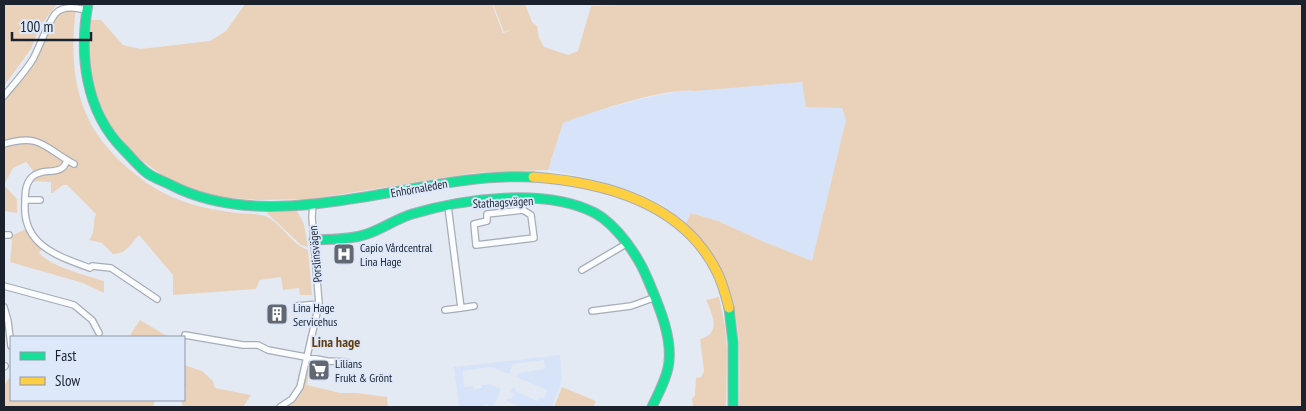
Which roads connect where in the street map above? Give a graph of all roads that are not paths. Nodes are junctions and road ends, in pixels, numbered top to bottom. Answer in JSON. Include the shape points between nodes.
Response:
{"nodes":[{"id":1,"x":87,"y":7,"type":"edge"},
{"id":2,"x":4,"y":96,"type":"edge"},
{"id":3,"x":4,"y":144,"type":"edge"},
{"id":4,"x":67,"y":160,"type":"junction"},
{"id":5,"x":74,"y":164,"type":"dead end"},
{"id":6,"x":523,"y":198,"type":"junction"},
{"id":7,"x":25,"y":200,"type":"junction"},
{"id":8,"x":40,"y":200,"type":"dead end"},
{"id":9,"x":313,"y":204,"type":"junction"},
{"id":10,"x":448,"y":206,"type":"junction"},
{"id":11,"x":523,"y":210,"type":"junction"},
{"id":12,"x":314,"y":240,"type":"junction"},
{"id":13,"x":626,"y":244,"type":"junction"},
{"id":14,"x":582,"y":270,"type":"dead end"},
{"id":15,"x":4,"y":286,"type":"edge"},
{"id":16,"x":656,"y":297,"type":"junction"},
{"id":17,"x":157,"y":298,"type":"dead end"},
{"id":18,"x":319,"y":304,"type":"junction"},
{"id":19,"x":296,"y":306,"type":"dead end"},
{"id":20,"x":474,"y":306,"type":"dead end"},
{"id":21,"x":4,"y":307,"type":"edge"},
{"id":22,"x":461,"y":308,"type":"junction"},
{"id":23,"x":445,"y":310,"type":"dead end"},
{"id":24,"x":592,"y":311,"type":"dead end"},
{"id":25,"x":99,"y":333,"type":"dead end"},
{"id":26,"x":185,"y":335,"type":"dead end"},
{"id":27,"x":13,"y":336,"type":"edge"},
{"id":28,"x":306,"y":357,"type":"junction"},
{"id":29,"x":346,"y":362,"type":"dead end"},
{"id":30,"x":280,"y":407,"type":"edge"},
{"id":31,"x":652,"y":407,"type":"edge"},
{"id":32,"x":733,"y":407,"type":"edge"}],
"edges":[{"from":1,"to":2,"type":"street","via":[[65,8],[56,12],[33,59]]},
{"from":1,"to":9,"type":"street","name":"Enhörnaleden","via":[[84,52],[94,105],[116,143],[146,172],[191,195],[216,202]]},
{"from":3,"to":4,"type":"street","via":[[22,139],[37,141]]},
{"from":4,"to":5,"type":"street"},
{"from":4,"to":7,"type":"street","via":[[60,170],[39,173],[31,178],[26,186]]},
{"from":6,"to":10,"type":"street","name":"Stathagsvägen"},
{"from":6,"to":11,"type":"street"},
{"from":6,"to":13,"type":"street","name":"Stathagsvägen","via":[[588,210],[608,222]]},
{"from":7,"to":8,"type":"street"},
{"from":7,"to":17,"type":"street","via":[[27,226],[46,248],[90,268],[111,268]]},
{"from":9,"to":12,"type":"street","name":"Porslinsvägen"},
{"from":9,"to":32,"type":"street","name":"Enhörnaleden","via":[[501,176],[581,182],[622,192],[655,206],[683,228],[706,253],[720,280],[732,321]]},
{"from":10,"to":12,"type":"street","name":"Stathagsvägen","via":[[415,213],[358,236]]},
{"from":10,"to":22,"type":"street"},
{"from":11,"to":11,"type":"street","via":[[487,214],[487,221],[474,224],[476,245],[534,238],[531,214]]},
{"from":12,"to":18,"type":"street","name":"Porslinsvägen"},
{"from":13,"to":14,"type":"street"},
{"from":13,"to":16,"type":"street","name":"Stathagsvägen","via":[[644,268]]},
{"from":15,"to":25,"type":"street","via":[[74,306],[92,320]]},
{"from":16,"to":24,"type":"street","via":[[632,306]]},
{"from":16,"to":31,"type":"street","name":"Stathagsvägen","via":[[669,361]]},
{"from":18,"to":19,"type":"street"},
{"from":18,"to":28,"type":"street","name":"Porslinsvägen"},
{"from":20,"to":22,"type":"street"},
{"from":21,"to":27,"type":"street"},
{"from":22,"to":23,"type":"street"},
{"from":26,"to":28,"type":"street","via":[[258,345]]},
{"from":28,"to":29,"type":"street"},
{"from":28,"to":30,"type":"street","name":"Porslinsvägen","via":[[297,392]]}]}
